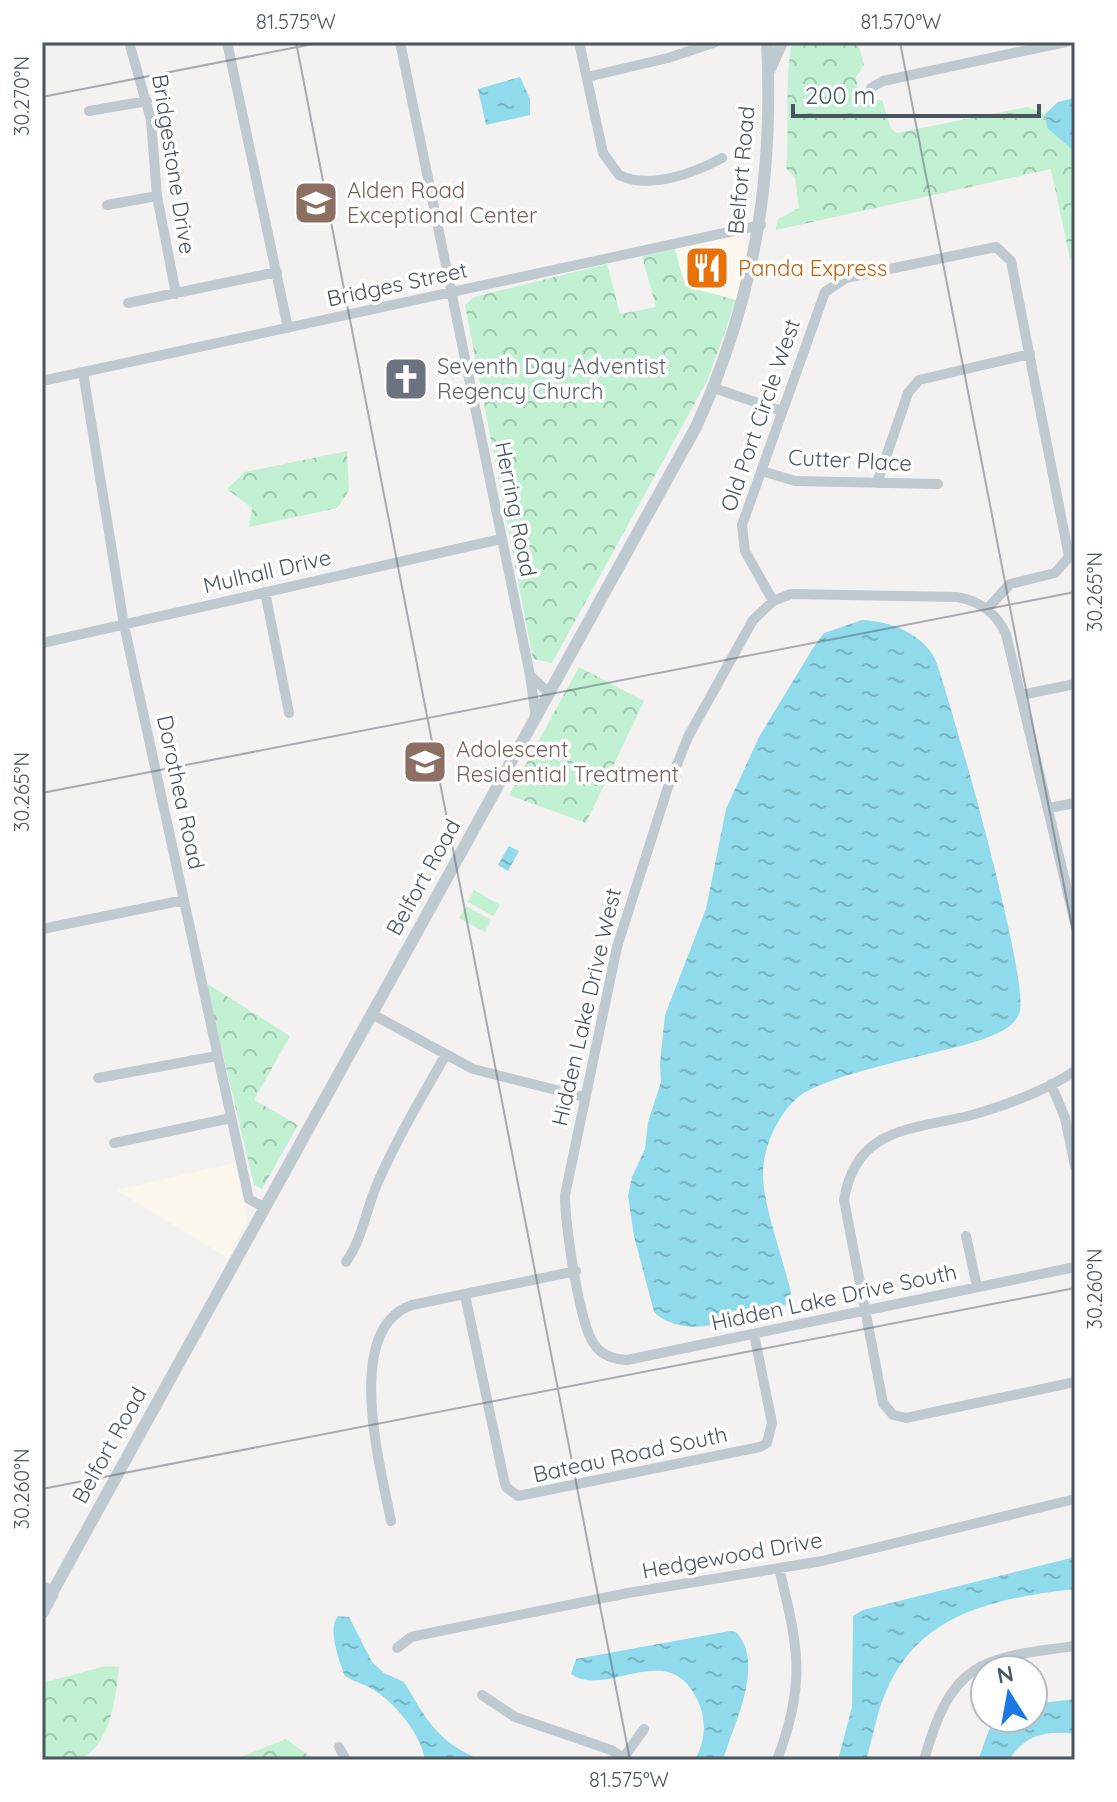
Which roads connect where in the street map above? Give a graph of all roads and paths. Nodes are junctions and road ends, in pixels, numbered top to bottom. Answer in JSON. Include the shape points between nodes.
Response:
{"nodes":[{"id":1,"x":129,"y":42,"type":"edge"},
{"id":2,"x":227,"y":42,"type":"edge"},
{"id":3,"x":400,"y":42,"type":"edge"},
{"id":4,"x":579,"y":42,"type":"edge"},
{"id":5,"x":716,"y":42,"type":"edge"},
{"id":6,"x":767,"y":42,"type":"edge"},
{"id":7,"x":782,"y":42,"type":"edge"},
{"id":8,"x":1066,"y":42,"type":"edge"},
{"id":9,"x":1048,"y":44,"type":"edge"},
{"id":10,"x":1034,"y":45,"type":"edge"},
{"id":11,"x":685,"y":47,"type":"edge"},
{"id":12,"x":769,"y":72,"type":"junction"},
{"id":13,"x":587,"y":77,"type":"junction"},
{"id":14,"x":871,"y":88,"type":"dead end"},
{"id":15,"x":147,"y":101,"type":"junction"},
{"id":16,"x":89,"y":111,"type":"dead end"},
{"id":17,"x":722,"y":158,"type":"dead end"},
{"id":18,"x":157,"y":196,"type":"junction"},
{"id":19,"x":107,"y":205,"type":"dead end"},
{"id":20,"x":761,"y":225,"type":"junction"},
{"id":21,"x":277,"y":272,"type":"junction"},
{"id":22,"x":452,"y":293,"type":"junction"},
{"id":23,"x":176,"y":294,"type":"junction"},
{"id":24,"x":128,"y":303,"type":"dead end"},
{"id":25,"x":288,"y":328,"type":"junction"},
{"id":26,"x":1030,"y":354,"type":"junction"},
{"id":27,"x":83,"y":372,"type":"junction"},
{"id":28,"x":42,"y":381,"type":"edge"},
{"id":29,"x":714,"y":388,"type":"junction"},
{"id":30,"x":782,"y":411,"type":"junction"},
{"id":31,"x":762,"y":471,"type":"junction"},
{"id":32,"x":877,"y":483,"type":"junction"},
{"id":33,"x":938,"y":484,"type":"dead end"},
{"id":34,"x":501,"y":539,"type":"junction"},
{"id":35,"x":265,"y":592,"type":"junction"},
{"id":36,"x":773,"y":601,"type":"junction"},
{"id":37,"x":988,"y":608,"type":"junction"},
{"id":38,"x":124,"y":625,"type":"junction"},
{"id":39,"x":42,"y":643,"type":"edge"},
{"id":40,"x":530,"y":675,"type":"junction"},
{"id":41,"x":1075,"y":684,"type":"edge"},
{"id":42,"x":550,"y":694,"type":"junction"},
{"id":43,"x":1021,"y":695,"type":"junction"},
{"id":44,"x":289,"y":713,"type":"dead end"},
{"id":45,"x":536,"y":718,"type":"junction"},
{"id":46,"x":1075,"y":803,"type":"edge"},
{"id":47,"x":1049,"y":808,"type":"junction"},
{"id":48,"x":184,"y":900,"type":"junction"},
{"id":49,"x":1075,"y":922,"type":"edge"},
{"id":50,"x":42,"y":929,"type":"edge"},
{"id":51,"x":372,"y":1014,"type":"junction"},
{"id":52,"x":217,"y":1056,"type":"junction"},
{"id":53,"x":445,"y":1056,"type":"junction"},
{"id":54,"x":1075,"y":1071,"type":"edge"},
{"id":55,"x":98,"y":1078,"type":"dead end"},
{"id":56,"x":1051,"y":1084,"type":"junction"},
{"id":57,"x":584,"y":1097,"type":"junction"},
{"id":58,"x":231,"y":1118,"type":"junction"},
{"id":59,"x":114,"y":1143,"type":"dead end"},
{"id":60,"x":1075,"y":1166,"type":"edge"},
{"id":61,"x":265,"y":1208,"type":"junction"},
{"id":62,"x":966,"y":1236,"type":"dead end"},
{"id":63,"x":346,"y":1262,"type":"dead end"},
{"id":64,"x":1075,"y":1267,"type":"edge"},
{"id":65,"x":576,"y":1271,"type":"junction"},
{"id":66,"x":977,"y":1287,"type":"junction"},
{"id":67,"x":465,"y":1295,"type":"junction"},
{"id":68,"x":864,"y":1311,"type":"junction"},
{"id":69,"x":754,"y":1334,"type":"junction"},
{"id":70,"x":602,"y":1352,"type":"joint"},
{"id":71,"x":1075,"y":1382,"type":"edge"},
{"id":72,"x":1075,"y":1499,"type":"edge"},
{"id":73,"x":391,"y":1521,"type":"dead end"},
{"id":74,"x":779,"y":1568,"type":"junction"},
{"id":75,"x":47,"y":1591,"type":"edge"},
{"id":76,"x":42,"y":1612,"type":"edge"},
{"id":77,"x":1075,"y":1646,"type":"edge"},
{"id":78,"x":397,"y":1648,"type":"dead end"},
{"id":79,"x":482,"y":1695,"type":"dead end"},
{"id":80,"x":644,"y":1729,"type":"dead end"},
{"id":81,"x":339,"y":1747,"type":"dead end"},
{"id":82,"x":625,"y":1758,"type":"edge"},
{"id":83,"x":346,"y":1760,"type":"edge"},
{"id":84,"x":777,"y":1760,"type":"edge"},
{"id":85,"x":924,"y":1760,"type":"edge"}],
"edges":[{"from":1,"to":15,"type":"street","name":"Bridgestone Drive"},
{"from":2,"to":21,"type":"street"},
{"from":3,"to":22,"type":"street","name":"Herring Road"},
{"from":4,"to":13,"type":"street"},
{"from":5,"to":11,"type":"street"},
{"from":6,"to":12,"type":"street","name":"Belfort Road"},
{"from":7,"to":12,"type":"street"},
{"from":8,"to":9,"type":"street"},
{"from":9,"to":10,"type":"street"},
{"from":10,"to":14,"type":"street"},
{"from":11,"to":13,"type":"street"},
{"from":12,"to":20,"type":"street","name":"Belfort Road"},
{"from":13,"to":17,"type":"street","via":[[603,153],[617,179],[644,181],[701,170]]},
{"from":15,"to":16,"type":"street"},
{"from":15,"to":18,"type":"street","name":"Bridgestone Drive"},
{"from":18,"to":19,"type":"street"},
{"from":18,"to":23,"type":"street","name":"Bridgestone Drive"},
{"from":20,"to":22,"type":"street","name":"Bridges Street"},
{"from":20,"to":29,"type":"street","name":"Belfort Road"},
{"from":21,"to":23,"type":"street"},
{"from":21,"to":25,"type":"street"},
{"from":22,"to":25,"type":"street","name":"Bridges Street"},
{"from":22,"to":34,"type":"street","name":"Herring Road"},
{"from":23,"to":24,"type":"street"},
{"from":25,"to":27,"type":"street","name":"Bridges Street"},
{"from":26,"to":30,"type":"street","name":"Old Port Circle West","via":[[1011,261],[1002,249],[989,247],[846,278],[830,286],[821,299]]},
{"from":26,"to":32,"type":"street","via":[[919,380],[908,393]]},
{"from":26,"to":37,"type":"street","via":[[1069,557],[1055,573],[1010,584]]},
{"from":27,"to":28,"type":"street","name":"Bridges Street"},
{"from":27,"to":38,"type":"street","name":"Dorothea Road"},
{"from":29,"to":30,"type":"street"},
{"from":29,"to":42,"type":"street","name":"Belfort Road"},
{"from":30,"to":31,"type":"street","name":"Old Port Circle West"},
{"from":31,"to":32,"type":"street","name":"Cutter Place","via":[[795,481]]},
{"from":31,"to":36,"type":"street","name":"Old Port Circle West","via":[[742,525],[742,542]]},
{"from":32,"to":33,"type":"street","name":"Cutter Place"},
{"from":34,"to":35,"type":"street","name":"Mulhall Drive"},
{"from":34,"to":40,"type":"street","name":"Herring Road"},
{"from":35,"to":38,"type":"street","name":"Mulhall Drive"},
{"from":35,"to":44,"type":"street"},
{"from":36,"to":37,"type":"street","via":[[802,593],[957,597]]},
{"from":36,"to":57,"type":"street","name":"Hidden Lake Drive West","via":[[753,620],[678,759],[617,947]]},
{"from":37,"to":43,"type":"street","via":[[1006,634]]},
{"from":38,"to":39,"type":"street","name":"Mulhall Drive"},
{"from":38,"to":48,"type":"street","name":"Dorothea Road"},
{"from":40,"to":42,"type":"street"},
{"from":40,"to":45,"type":"street","name":"Herring Road"},
{"from":41,"to":43,"type":"street"},
{"from":42,"to":45,"type":"street","name":"Belfort Road"},
{"from":43,"to":47,"type":"street"},
{"from":45,"to":51,"type":"street","name":"Belfort Road"},
{"from":46,"to":47,"type":"street"},
{"from":47,"to":49,"type":"street"},
{"from":48,"to":50,"type":"street"},
{"from":48,"to":52,"type":"street","name":"Dorothea Road"},
{"from":51,"to":53,"type":"street"},
{"from":51,"to":61,"type":"street","name":"Belfort Road"},
{"from":52,"to":55,"type":"street"},
{"from":52,"to":58,"type":"street","name":"Dorothea Road"},
{"from":53,"to":57,"type":"street","via":[[489,1075]]},
{"from":53,"to":63,"type":"street","via":[[389,1158]]},
{"from":54,"to":56,"type":"street"},
{"from":56,"to":60,"type":"street"},
{"from":56,"to":68,"type":"street","via":[[985,1111],[888,1135],[867,1150],[850,1173],[844,1200]]},
{"from":57,"to":65,"type":"street","name":"Hidden Lake Drive West","via":[[565,1195]]},
{"from":58,"to":59,"type":"street"},
{"from":58,"to":61,"type":"street","name":"Dorothea Road","via":[[249,1199]]},
{"from":61,"to":75,"type":"street","name":"Belfort Road"},
{"from":62,"to":66,"type":"street"},
{"from":64,"to":66,"type":"street","name":"Hidden Lake Drive South"},
{"from":65,"to":67,"type":"street"},
{"from":65,"to":70,"type":"street","name":"Hidden Lake Drive West","via":[[588,1333]]},
{"from":66,"to":68,"type":"street","name":"Hidden Lake Drive South"},
{"from":67,"to":69,"type":"street","name":"Bateau Road South","via":[[504,1480],[512,1493],[526,1497],[760,1447],[770,1439],[772,1423]]},
{"from":67,"to":73,"type":"street","via":[[400,1309],[387,1321],[379,1340],[371,1396]]},
{"from":68,"to":69,"type":"street","name":"Hidden Lake Drive South"},
{"from":68,"to":71,"type":"street","via":[[883,1403],[893,1415],[906,1418]]},
{"from":69,"to":70,"type":"street","name":"Hidden Lake Drive South","via":[[627,1360]]},
{"from":72,"to":74,"type":"street","name":"Hedgewood Drive"},
{"from":74,"to":78,"type":"street","name":"Hedgewood Drive","via":[[411,1637]]},
{"from":74,"to":84,"type":"street","via":[[798,1673],[793,1716]]},
{"from":75,"to":76,"type":"main road","name":"Belfort Road"},
{"from":77,"to":85,"type":"street","via":[[1009,1655],[974,1670],[945,1701]]},
{"from":79,"to":82,"type":"street","via":[[515,1717]]},
{"from":80,"to":82,"type":"street"},
{"from":81,"to":83,"type":"street"}]}
